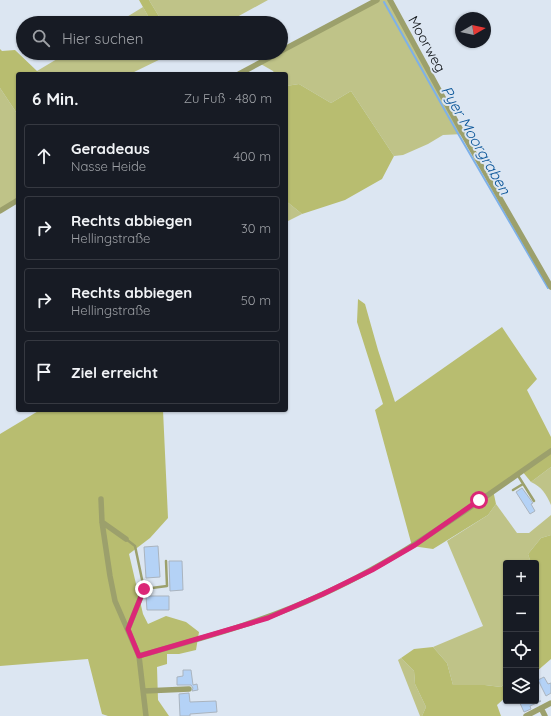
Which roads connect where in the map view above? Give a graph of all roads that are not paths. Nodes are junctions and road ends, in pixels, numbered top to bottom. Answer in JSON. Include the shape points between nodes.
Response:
{"nodes":[{"id":1,"x":377,"y":0,"type":"edge"},
{"id":2,"x":390,"y":0,"type":"edge"},
{"id":3,"x":288,"y":47,"type":"edge"},
{"id":4,"x":265,"y":60,"type":"edge"},
{"id":5,"x":243,"y":72,"type":"edge"},
{"id":6,"x":16,"y":201,"type":"edge"},
{"id":7,"x":0,"y":211,"type":"edge"},
{"id":8,"x":551,"y":287,"type":"edge"},
{"id":9,"x":551,"y":451,"type":"edge"},
{"id":10,"x":517,"y":474,"type":"junction"},
{"id":11,"x":523,"y":484,"type":"junction"},
{"id":12,"x":513,"y":490,"type":"dead end"},
{"id":13,"x":101,"y":499,"type":"dead end"},
{"id":14,"x":534,"y":501,"type":"dead end"},
{"id":15,"x":102,"y":522,"type":"junction"},
{"id":16,"x":126,"y":539,"type":"joint"},
{"id":17,"x":166,"y":561,"type":"dead end"},
{"id":18,"x":144,"y":589,"type":"junction"},
{"id":19,"x":128,"y":629,"type":"junction"},
{"id":20,"x":139,"y":656,"type":"junction"},
{"id":21,"x":189,"y":689,"type":"dead end"},
{"id":22,"x":144,"y":691,"type":"junction"},
{"id":23,"x":551,"y":703,"type":"edge"},
{"id":24,"x":541,"y":708,"type":"junction"},
{"id":25,"x":146,"y":716,"type":"edge"},
{"id":26,"x":526,"y":716,"type":"edge"},
{"id":27,"x":545,"y":716,"type":"edge"}],
"edges":[{"from":1,"to":3,"type":"street"},
{"from":2,"to":8,"type":"street","name":"Moorweg"},
{"from":4,"to":5,"type":"street"},
{"from":6,"to":7,"type":"street"},
{"from":9,"to":10,"type":"street"},
{"from":10,"to":11,"type":"lane"},
{"from":10,"to":20,"type":"street","via":[[415,545],[323,594],[268,618]]},
{"from":11,"to":12,"type":"lane"},
{"from":11,"to":14,"type":"lane"},
{"from":13,"to":15,"type":"street"},
{"from":15,"to":16,"type":"street"},
{"from":15,"to":19,"type":"street","via":[[115,601]]},
{"from":16,"to":18,"type":"lane","via":[[134,546]]},
{"from":17,"to":18,"type":"lane","via":[[167,586]]},
{"from":18,"to":19,"type":"street"},
{"from":19,"to":20,"type":"street"},
{"from":20,"to":22,"type":"street"},
{"from":21,"to":22,"type":"street"},
{"from":22,"to":25,"type":"street"},
{"from":23,"to":24,"type":"street"},
{"from":24,"to":26,"type":"street"},
{"from":24,"to":27,"type":"street"}]}
